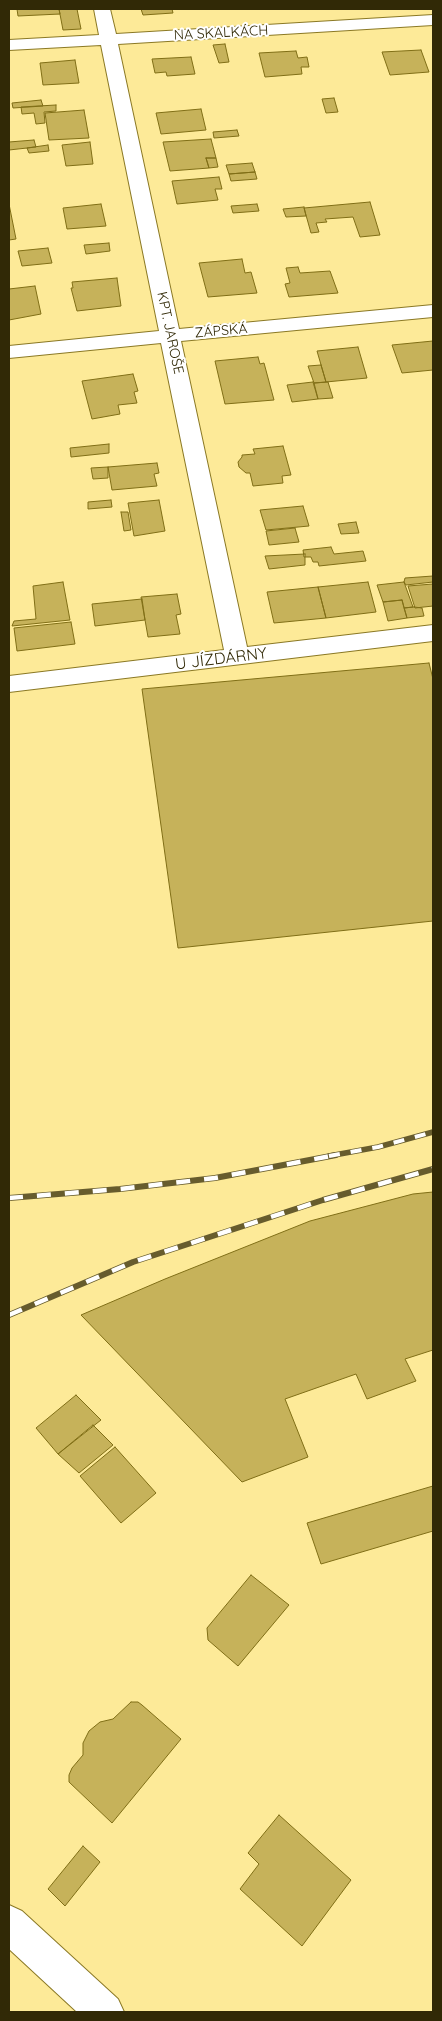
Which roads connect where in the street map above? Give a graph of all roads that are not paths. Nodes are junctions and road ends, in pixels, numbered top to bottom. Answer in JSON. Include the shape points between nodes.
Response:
{"nodes":[{"id":1,"x":102,"y":9,"type":"edge"},
{"id":2,"x":433,"y":20,"type":"edge"},
{"id":3,"x":109,"y":39,"type":"junction"},
{"id":4,"x":9,"y":45,"type":"edge"},
{"id":5,"x":433,"y":311,"type":"edge"},
{"id":6,"x":171,"y":335,"type":"junction"},
{"id":7,"x":9,"y":352,"type":"edge"},
{"id":8,"x":433,"y":633,"type":"edge"},
{"id":9,"x":237,"y":657,"type":"junction"},
{"id":10,"x":9,"y":684,"type":"edge"},
{"id":11,"x":9,"y":1924,"type":"edge"},
{"id":12,"x":105,"y":2012,"type":"edge"}],
"edges":[{"from":1,"to":3,"type":"street","name":"KPT. JAROŠE"},
{"from":2,"to":3,"type":"street","name":"NA SKALKÁCH"},
{"from":3,"to":4,"type":"street","name":"NA SKALKÁCH"},
{"from":3,"to":6,"type":"street","name":"KPT. JAROŠE"},
{"from":5,"to":6,"type":"street","name":"ZÁPSKÁ"},
{"from":6,"to":7,"type":"street","name":"ZÁPSKÁ"},
{"from":6,"to":9,"type":"street","name":"KPT. JAROŠE"},
{"from":8,"to":9,"type":"street","name":"U JÍZDÁRNY"},
{"from":9,"to":10,"type":"street","name":"U JÍZDÁRNY"},
{"from":11,"to":12,"type":"street"}]}
